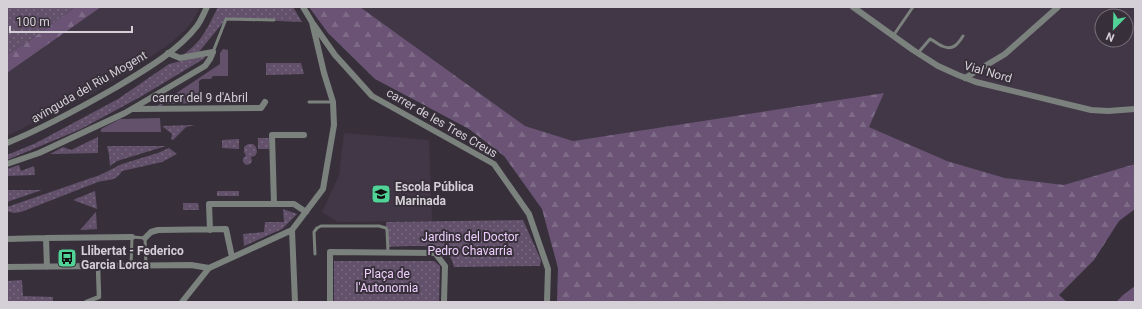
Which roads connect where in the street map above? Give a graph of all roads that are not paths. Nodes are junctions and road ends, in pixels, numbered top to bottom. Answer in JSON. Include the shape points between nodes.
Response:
{"nodes":[{"id":1,"x":207,"y":7,"type":"edge"},
{"id":2,"x":303,"y":7,"type":"edge"},
{"id":3,"x":853,"y":7,"type":"edge"},
{"id":4,"x":913,"y":7,"type":"edge"},
{"id":5,"x":1058,"y":7,"type":"edge"},
{"id":6,"x":274,"y":20,"type":"dead end"},
{"id":7,"x":312,"y":22,"type":"junction"},
{"id":8,"x":893,"y":36,"type":"junction"},
{"id":9,"x":963,"y":36,"type":"dead end"},
{"id":10,"x":213,"y":52,"type":"junction"},
{"id":11,"x":168,"y":53,"type":"junction"},
{"id":12,"x":918,"y":53,"type":"junction"},
{"id":13,"x":965,"y":78,"type":"junction"},
{"id":14,"x":265,"y":102,"type":"dead end"},
{"id":15,"x":310,"y":102,"type":"dead end"},
{"id":16,"x":333,"y":102,"type":"junction"},
{"id":17,"x":132,"y":109,"type":"junction"},
{"id":18,"x":1135,"y":109,"type":"edge"},
{"id":19,"x":304,"y":135,"type":"dead end"},
{"id":20,"x":7,"y":143,"type":"edge"},
{"id":21,"x":7,"y":164,"type":"edge"},
{"id":22,"x":274,"y":204,"type":"junction"},
{"id":23,"x":306,"y":212,"type":"junction"},
{"id":24,"x":210,"y":230,"type":"junction"},
{"id":25,"x":292,"y":230,"type":"junction"},
{"id":26,"x":132,"y":237,"type":"junction"},
{"id":27,"x":46,"y":238,"type":"junction"},
{"id":28,"x":145,"y":238,"type":"junction"},
{"id":29,"x":7,"y":239,"type":"edge"},
{"id":30,"x":388,"y":252,"type":"junction"},
{"id":31,"x":315,"y":254,"type":"dead end"},
{"id":32,"x":232,"y":257,"type":"junction"},
{"id":33,"x":131,"y":266,"type":"junction"},
{"id":34,"x":146,"y":266,"type":"junction"},
{"id":35,"x":7,"y":267,"type":"edge"},
{"id":36,"x":47,"y":267,"type":"junction"},
{"id":37,"x":98,"y":267,"type":"junction"},
{"id":38,"x":209,"y":268,"type":"junction"},
{"id":39,"x":86,"y":302,"type":"edge"},
{"id":40,"x":182,"y":302,"type":"edge"},
{"id":41,"x":295,"y":302,"type":"edge"},
{"id":42,"x":330,"y":302,"type":"edge"},
{"id":43,"x":444,"y":302,"type":"edge"},
{"id":44,"x":547,"y":302,"type":"edge"}],
"edges":[{"from":1,"to":11,"type":"street","name":"avinguda del Riu Mogent","via":[[198,25]]},
{"from":2,"to":7,"type":"street"},
{"from":3,"to":8,"type":"street","name":"Vial Nord"},
{"from":4,"to":8,"type":"lane"},
{"from":5,"to":13,"type":"street","via":[[1005,54]]},
{"from":6,"to":10,"type":"lane","name":"carrer del 9 d'Abril","via":[[226,19]]},
{"from":7,"to":16,"type":"street"},
{"from":7,"to":44,"type":"street","name":"carrer de les Tres Creus","via":[[335,55],[372,96],[494,164],[529,214],[548,269]]},
{"from":8,"to":12,"type":"street","name":"Vial Nord"},
{"from":9,"to":12,"type":"lane","via":[[952,48],[930,39]]},
{"from":10,"to":11,"type":"street","via":[[180,58]]},
{"from":10,"to":17,"type":"street","name":"carrer del 9 d'Abril","via":[[205,66]]},
{"from":11,"to":20,"type":"street","name":"avinguda del Riu Mogent","via":[[144,71],[93,100]]},
{"from":12,"to":13,"type":"street","name":"Vial Nord","via":[[938,66]]},
{"from":13,"to":18,"type":"street","name":"Vial Nord","via":[[1091,110]]},
{"from":14,"to":17,"type":"street","name":"carrer del 9 d'Abril","via":[[261,108]]},
{"from":15,"to":16,"type":"lane"},
{"from":16,"to":23,"type":"street","via":[[334,125],[323,190]]},
{"from":17,"to":21,"type":"street","name":"carrer del 9 d'Abril","via":[[39,153]]},
{"from":19,"to":22,"type":"street","via":[[272,135]]},
{"from":22,"to":23,"type":"street","via":[[294,204]]},
{"from":22,"to":24,"type":"street","via":[[210,204]]},
{"from":23,"to":25,"type":"street"},
{"from":24,"to":28,"type":"street","via":[[158,230]]},
{"from":24,"to":32,"type":"street","via":[[226,230]]},
{"from":25,"to":32,"type":"street"},
{"from":25,"to":41,"type":"street"},
{"from":26,"to":27,"type":"street"},
{"from":26,"to":28,"type":"lane"},
{"from":26,"to":33,"type":"lane"},
{"from":27,"to":29,"type":"street"},
{"from":27,"to":36,"type":"street"},
{"from":28,"to":34,"type":"lane"},
{"from":30,"to":31,"type":"lane","via":[[386,228],[321,226],[314,232]]},
{"from":30,"to":42,"type":"street","via":[[330,252]]},
{"from":30,"to":43,"type":"street","via":[[435,253],[445,266]]},
{"from":32,"to":38,"type":"street"},
{"from":33,"to":34,"type":"street"},
{"from":33,"to":37,"type":"street"},
{"from":34,"to":38,"type":"street","via":[[191,265]]},
{"from":35,"to":36,"type":"street"},
{"from":36,"to":37,"type":"street"},
{"from":37,"to":39,"type":"street","via":[[99,296]]},
{"from":38,"to":40,"type":"street"}]}
